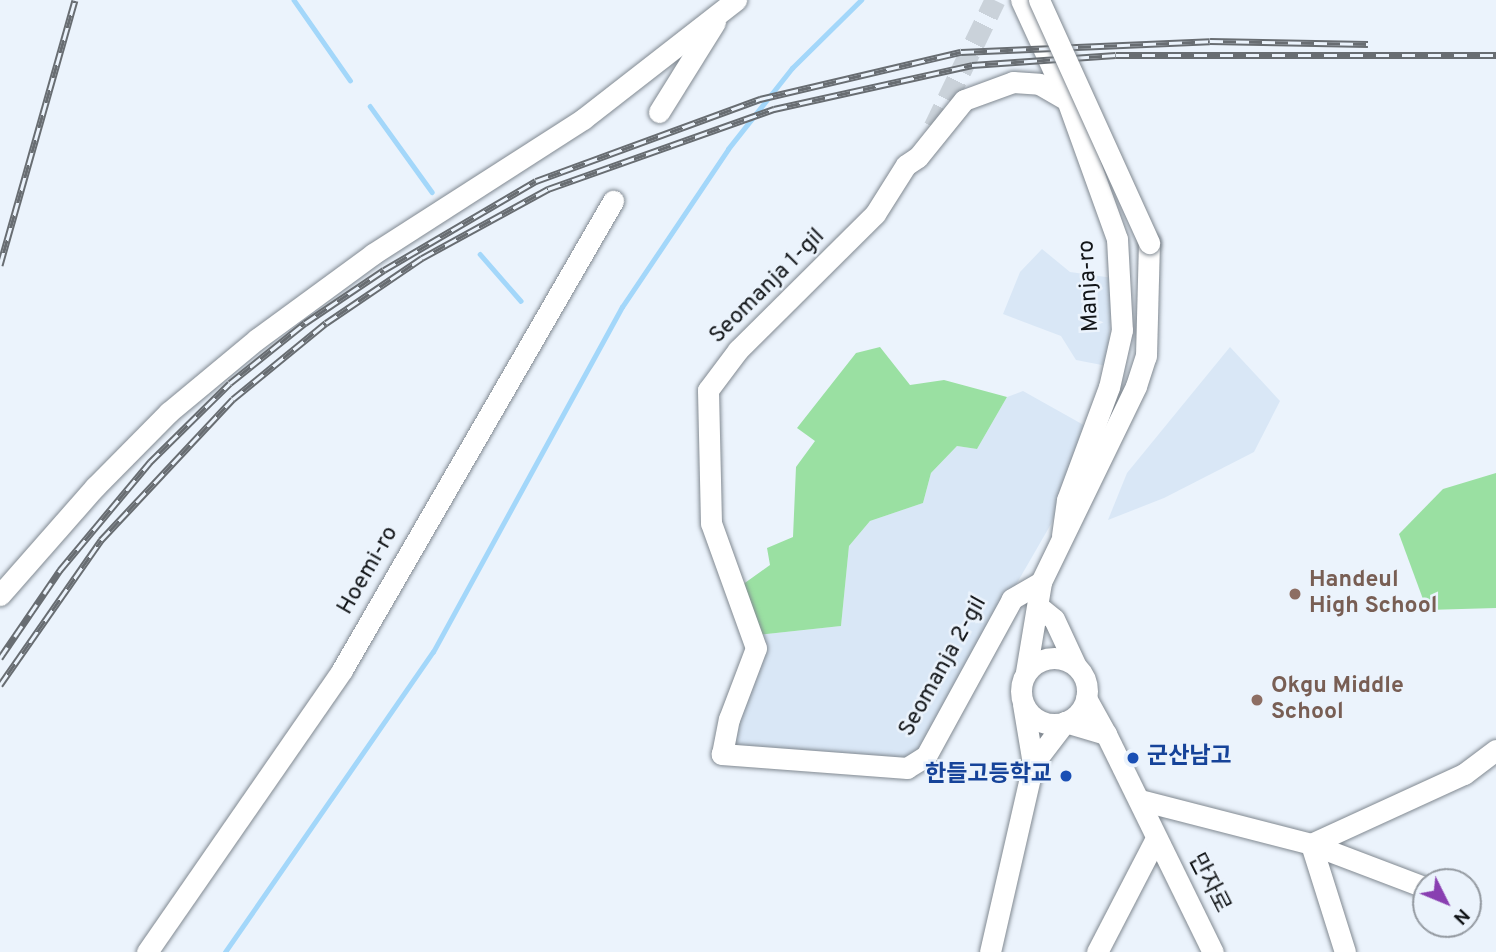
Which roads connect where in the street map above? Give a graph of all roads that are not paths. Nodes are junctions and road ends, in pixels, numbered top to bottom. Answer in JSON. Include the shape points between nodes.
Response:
{"nodes":[{"id":1,"x":1021,"y":0,"type":"edge"},
{"id":2,"x":1039,"y":0,"type":"edge"},
{"id":3,"x":730,"y":4,"type":"edge"},
{"id":4,"x":1067,"y":100,"type":"junction"},
{"id":5,"x":659,"y":112,"type":"dead end"},
{"id":6,"x":934,"y":127,"type":"tunnel mouth"},
{"id":7,"x":918,"y":157,"type":"junction"},
{"id":8,"x":613,"y":201,"type":"dead end"},
{"id":9,"x":1062,"y":536,"type":"junction"},
{"id":10,"x":1041,"y":582,"type":"junction"},
{"id":11,"x":0,"y":595,"type":"edge"},
{"id":12,"x":1040,"y":607,"type":"junction"},
{"id":13,"x":1075,"y":664,"type":"junction"},
{"id":14,"x":1026,"y":672,"type":"junction"},
{"id":15,"x":1086,"y":698,"type":"junction"},
{"id":16,"x":1023,"y":704,"type":"junction"},
{"id":17,"x":1065,"y":722,"type":"junction"},
{"id":18,"x":1106,"y":734,"type":"junction"},
{"id":19,"x":1496,"y":750,"type":"edge"},
{"id":20,"x":722,"y":754,"type":"joint"},
{"id":21,"x":1033,"y":764,"type":"junction"},
{"id":22,"x":1140,"y":800,"type":"junction"},
{"id":23,"x":1155,"y":840,"type":"junction"},
{"id":24,"x":1311,"y":844,"type":"junction"},
{"id":25,"x":1412,"y":882,"type":"edge"},
{"id":26,"x":147,"y":952,"type":"edge"},
{"id":27,"x":990,"y":952,"type":"edge"},
{"id":28,"x":1097,"y":952,"type":"edge"},
{"id":29,"x":1213,"y":952,"type":"edge"},
{"id":30,"x":1345,"y":952,"type":"edge"}],
"edges":[{"from":1,"to":4,"type":"street","name":"Manja-ro"},
{"from":2,"to":9,"type":"street","name":"Manja-ro","bridge":true,"via":[[1149,243],[1146,356],[1136,386]]},
{"from":3,"to":5,"type":"street"},
{"from":3,"to":11,"type":"street","via":[[583,119],[373,254],[257,339],[169,412],[94,487]]},
{"from":4,"to":7,"type":"street","name":"Seomanja 1-gil","via":[[1039,83],[1013,82],[981,92],[964,100]]},
{"from":4,"to":9,"type":"street","name":"Manja-ro","via":[[1117,239],[1122,330],[1109,387],[1067,500]]},
{"from":6,"to":7,"type":"street","name":"Seomanja 1-gil"},
{"from":7,"to":20,"type":"street","name":"Seomanja 1-gil","via":[[906,165],[875,214],[738,350],[708,390],[711,523],[756,648],[729,719]]},
{"from":8,"to":26,"type":"street","name":"Hoemi-ro","via":[[342,670]]},
{"from":9,"to":10,"type":"street","name":"Manja-ro"},
{"from":10,"to":12,"type":"street","name":"Manja-ro"},
{"from":10,"to":20,"type":"street","name":"Seomanja 2-gil","via":[[1012,599],[926,756],[907,768]]},
{"from":12,"to":13,"type":"street","via":[[1054,619]]},
{"from":12,"to":14,"type":"street","name":"Manja-ro"},
{"from":13,"to":14,"type":"street","via":[[1044,659]]},
{"from":13,"to":15,"type":"street","via":[[1087,683]]},
{"from":14,"to":16,"type":"street","via":[[1021,682]]},
{"from":15,"to":17,"type":"street","via":[[1079,714]]},
{"from":15,"to":18,"type":"street"},
{"from":16,"to":17,"type":"street","via":[[1038,720]]},
{"from":16,"to":21,"type":"street"},
{"from":17,"to":18,"type":"street"},
{"from":17,"to":21,"type":"street"},
{"from":18,"to":22,"type":"street"},
{"from":19,"to":24,"type":"street","via":[[1464,774]]},
{"from":21,"to":27,"type":"street"},
{"from":22,"to":23,"type":"street"},
{"from":22,"to":24,"type":"street"},
{"from":23,"to":28,"type":"street"},
{"from":23,"to":29,"type":"street","name":"만자로"},
{"from":24,"to":25,"type":"street"},
{"from":24,"to":30,"type":"street"}]}
